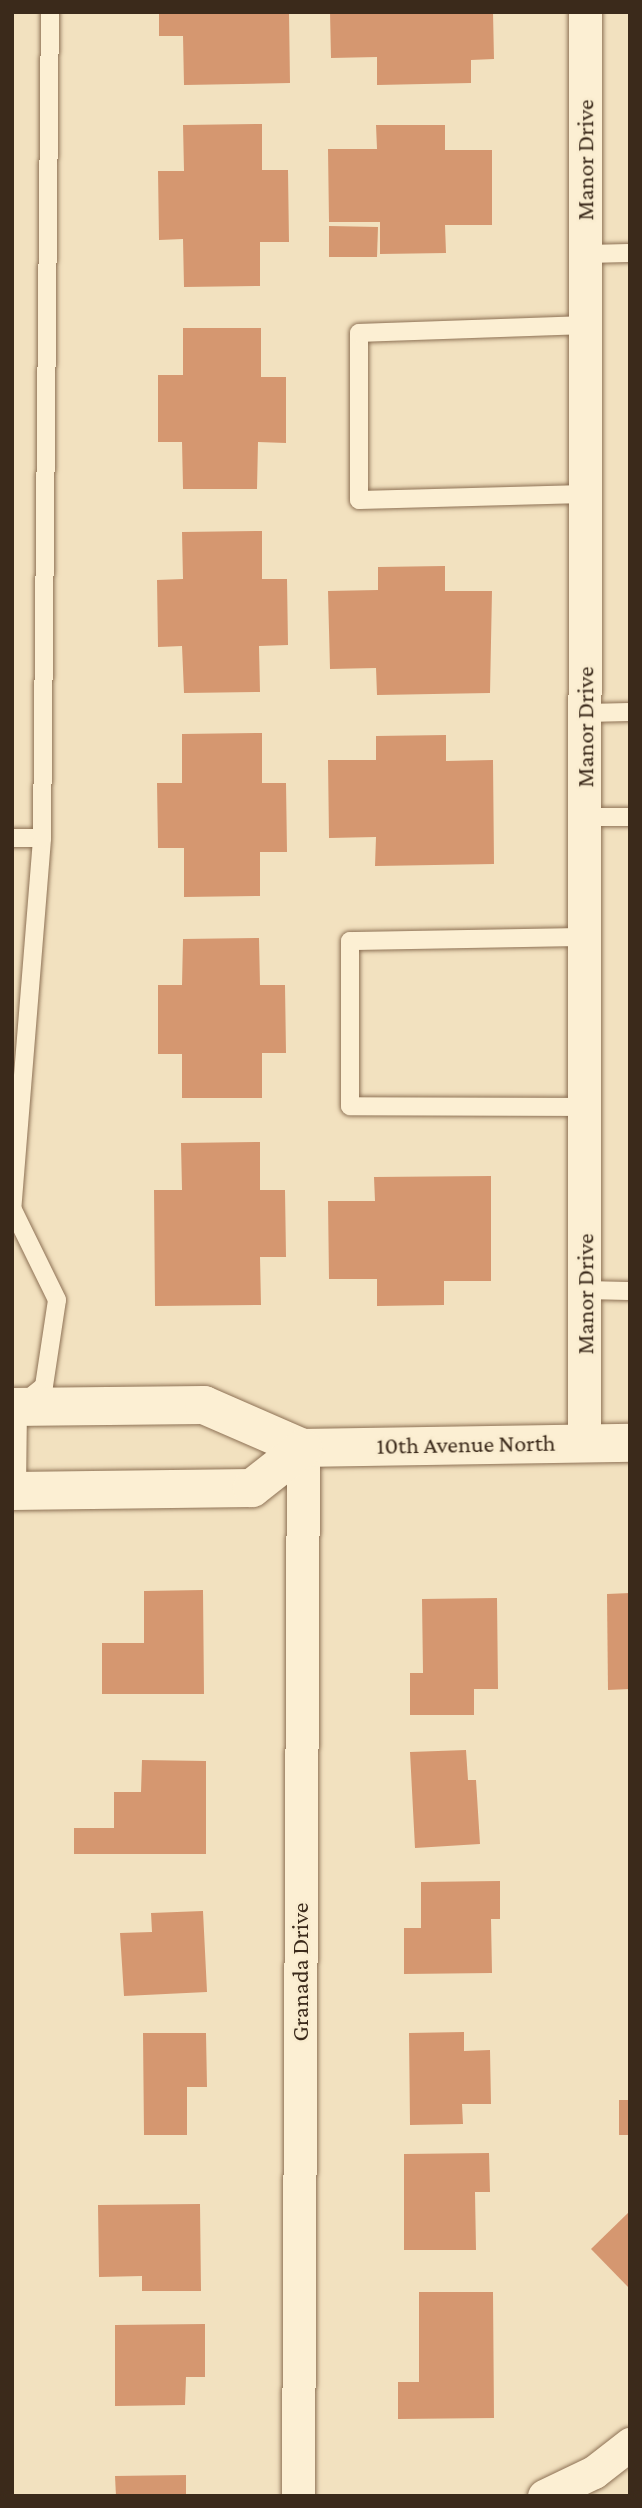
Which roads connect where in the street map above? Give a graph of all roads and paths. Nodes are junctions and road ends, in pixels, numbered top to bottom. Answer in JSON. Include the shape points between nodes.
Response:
{"nodes":[{"id":1,"x":50,"y":12,"type":"edge"},
{"id":2,"x":585,"y":12,"type":"edge"},
{"id":3,"x":630,"y":253,"type":"edge"},
{"id":4,"x":585,"y":254,"type":"junction"},
{"id":5,"x":585,"y":326,"type":"junction"},
{"id":6,"x":585,"y":494,"type":"junction"},
{"id":7,"x":630,"y":712,"type":"edge"},
{"id":8,"x":585,"y":713,"type":"junction"},
{"id":9,"x":585,"y":817,"type":"junction"},
{"id":10,"x":630,"y":817,"type":"edge"},
{"id":11,"x":12,"y":838,"type":"edge"},
{"id":12,"x":42,"y":838,"type":"junction"},
{"id":13,"x":585,"y":937,"type":"junction"},
{"id":14,"x":585,"y":1107,"type":"junction"},
{"id":15,"x":12,"y":1211,"type":"edge"},
{"id":16,"x":584,"y":1290,"type":"junction"},
{"id":17,"x":630,"y":1291,"type":"edge"},
{"id":18,"x":14,"y":1406,"type":"edge"},
{"id":19,"x":584,"y":1442,"type":"junction"},
{"id":20,"x":630,"y":1443,"type":"edge"},
{"id":21,"x":303,"y":1448,"type":"junction"},
{"id":22,"x":14,"y":1491,"type":"edge"},
{"id":23,"x":630,"y":2444,"type":"edge"},
{"id":24,"x":298,"y":2496,"type":"edge"},
{"id":25,"x":544,"y":2496,"type":"edge"}],
"edges":[{"from":1,"to":12,"type":"lane"},
{"from":2,"to":4,"type":"street","name":"Manor Drive"},
{"from":3,"to":4,"type":"lane"},
{"from":4,"to":5,"type":"street","name":"Manor Drive"},
{"from":5,"to":6,"type":"street","name":"Manor Drive"},
{"from":5,"to":6,"type":"lane","via":[[359,333],[359,500]]},
{"from":6,"to":8,"type":"street","name":"Manor Drive"},
{"from":7,"to":8,"type":"lane"},
{"from":8,"to":9,"type":"street","name":"Manor Drive"},
{"from":9,"to":10,"type":"lane"},
{"from":9,"to":13,"type":"street","name":"Manor Drive"},
{"from":11,"to":12,"type":"lane"},
{"from":12,"to":15,"type":"lane"},
{"from":13,"to":14,"type":"street","name":"Manor Drive"},
{"from":13,"to":14,"type":"lane","via":[[350,941],[350,1106]]},
{"from":14,"to":16,"type":"street","name":"Manor Drive"},
{"from":15,"to":18,"type":"lane","via":[[57,1300],[44,1386]]},
{"from":16,"to":17,"type":"lane"},
{"from":16,"to":19,"type":"street","name":"Manor Drive"},
{"from":18,"to":21,"type":"street","name":"10th Avenue North","via":[[204,1405]]},
{"from":18,"to":22,"type":"lane"},
{"from":19,"to":20,"type":"street","name":"10th Avenue North"},
{"from":19,"to":21,"type":"street","name":"10th Avenue North"},
{"from":21,"to":22,"type":"street","via":[[252,1488]]},
{"from":21,"to":24,"type":"street","name":"Granada Drive"},
{"from":23,"to":25,"type":"street","via":[[594,2472]]}]}
